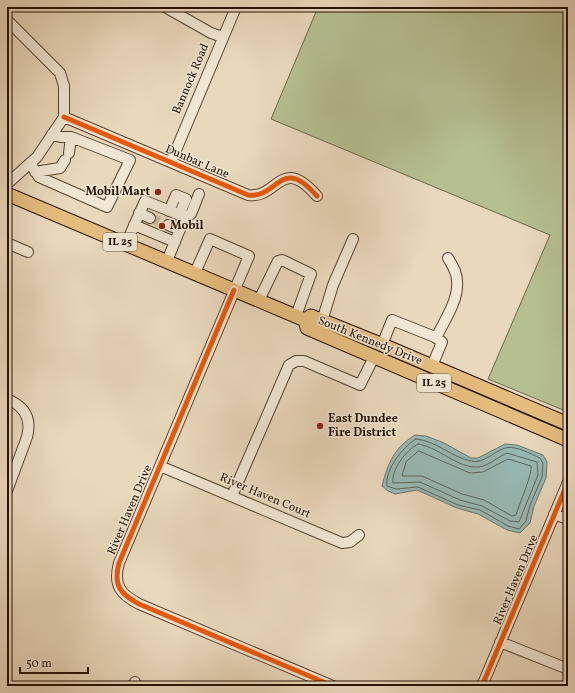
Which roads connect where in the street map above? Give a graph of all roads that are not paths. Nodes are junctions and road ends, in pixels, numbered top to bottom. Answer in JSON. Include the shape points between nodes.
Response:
{"nodes":[{"id":1,"x":165,"y":7,"type":"edge"},
{"id":2,"x":236,"y":7,"type":"edge"},
{"id":3,"x":7,"y":20,"type":"edge"},
{"id":4,"x":223,"y":37,"type":"junction"},
{"id":5,"x":64,"y":117,"type":"junction"},
{"id":6,"x":52,"y":134,"type":"junction"},
{"id":7,"x":71,"y":137,"type":"junction"},
{"id":8,"x":171,"y":162,"type":"junction"},
{"id":9,"x":35,"y":171,"type":"junction"},
{"id":10,"x":7,"y":184,"type":"edge"},
{"id":11,"x":7,"y":194,"type":"edge"},
{"id":12,"x":199,"y":194,"type":"dead end"},
{"id":13,"x":317,"y":196,"type":"dead end"},
{"id":14,"x":169,"y":211,"type":"junction"},
{"id":15,"x":139,"y":213,"type":"junction"},
{"id":16,"x":182,"y":216,"type":"junction"},
{"id":17,"x":150,"y":218,"type":"tunnel mouth"},
{"id":18,"x":134,"y":225,"type":"junction"},
{"id":19,"x":168,"y":226,"type":"tunnel mouth"},
{"id":20,"x":180,"y":230,"type":"junction"},
{"id":21,"x":353,"y":239,"type":"dead end"},
{"id":22,"x":175,"y":242,"type":"junction"},
{"id":23,"x":7,"y":243,"type":"edge"},
{"id":24,"x":126,"y":244,"type":"junction"},
{"id":25,"x":28,"y":252,"type":"dead end"},
{"id":26,"x":448,"y":258,"type":"dead end"},
{"id":27,"x":167,"y":261,"type":"junction"},
{"id":28,"x":195,"y":273,"type":"junction"},
{"id":29,"x":234,"y":290,"type":"junction"},
{"id":30,"x":258,"y":300,"type":"junction"},
{"id":31,"x":300,"y":318,"type":"junction"},
{"id":32,"x":322,"y":321,"type":"junction"},
{"id":33,"x":436,"y":338,"type":"junction"},
{"id":34,"x":382,"y":345,"type":"junction"},
{"id":35,"x":374,"y":357,"type":"junction"},
{"id":36,"x":432,"y":366,"type":"junction"},
{"id":37,"x":7,"y":399,"type":"edge"},
{"id":38,"x":568,"y":424,"type":"edge"},
{"id":39,"x":568,"y":440,"type":"edge"},
{"id":40,"x":160,"y":466,"type":"junction"},
{"id":41,"x":568,"y":482,"type":"edge"},
{"id":42,"x":7,"y":491,"type":"edge"},
{"id":43,"x":232,"y":496,"type":"junction"},
{"id":44,"x":554,"y":514,"type":"junction"},
{"id":45,"x":568,"y":519,"type":"edge"},
{"id":46,"x":359,"y":535,"type":"dead end"},
{"id":47,"x":500,"y":642,"type":"junction"},
{"id":48,"x":568,"y":669,"type":"edge"},
{"id":49,"x":332,"y":686,"type":"edge"},
{"id":50,"x":482,"y":686,"type":"edge"}],
"edges":[{"from":1,"to":4,"type":"street"},
{"from":2,"to":4,"type":"street","name":"Bannock Road"},
{"from":3,"to":5,"type":"street","via":[[60,73],[64,86]]},
{"from":4,"to":8,"type":"street","name":"Bannock Road"},
{"from":5,"to":6,"type":"street"},
{"from":5,"to":8,"type":"street","name":"Dunbar Lane"},
{"from":6,"to":7,"type":"street"},
{"from":6,"to":9,"type":"street","via":[[37,157]]},
{"from":7,"to":9,"type":"street","via":[[67,157],[60,168]]},
{"from":7,"to":9,"type":"street","via":[[130,160],[107,208]]},
{"from":8,"to":13,"type":"street","name":"Dunbar Lane","via":[[248,195],[263,194],[288,178],[306,184]]},
{"from":9,"to":10,"type":"street"},
{"from":11,"to":24,"type":"main road","name":"South Kennedy Drive","number":"IL 25"},
{"from":12,"to":16,"type":"street","via":[[190,214]]},
{"from":14,"to":15,"type":"street","via":[[145,201]]},
{"from":14,"to":16,"type":"street"},
{"from":14,"to":16,"type":"street","via":[[176,195],[186,199]]},
{"from":15,"to":17,"type":"street"},
{"from":15,"to":18,"type":"street"},
{"from":16,"to":20,"type":"street"},
{"from":18,"to":22,"type":"street"},
{"from":18,"to":24,"type":"street"},
{"from":19,"to":20,"type":"street"},
{"from":20,"to":22,"type":"street"},
{"from":21,"to":32,"type":"street","via":[[333,285]]},
{"from":22,"to":27,"type":"street"},
{"from":23,"to":25,"type":"street"},
{"from":24,"to":27,"type":"main road","name":"South Kennedy Drive","number":"IL 25"},
{"from":26,"to":33,"type":"street","via":[[458,283],[454,301]]},
{"from":27,"to":28,"type":"main road","name":"South Kennedy Drive","number":"IL 25"},
{"from":28,"to":29,"type":"main road","name":"South Kennedy Drive","number":"IL 25"},
{"from":28,"to":29,"type":"street","name":"River Haven Drive","via":[[210,239],[249,256]]},
{"from":29,"to":30,"type":"main road","name":"South Kennedy Drive","number":"IL 25"},
{"from":29,"to":40,"type":"street","name":"River Haven Drive"},
{"from":30,"to":31,"type":"main road","name":"South Kennedy Drive","number":"IL 25"},
{"from":30,"to":31,"type":"street","via":[[278,261],[282,260],[311,274]]},
{"from":31,"to":32,"type":"main road","name":"South Kennedy Drive","number":"IL 25","via":[[311,316]]},
{"from":31,"to":35,"type":"main road","name":"South Kennedy Drive","number":"IL 25","via":[[307,328]]},
{"from":32,"to":34,"type":"main road","name":"South Kennedy Drive","number":"IL 25"},
{"from":33,"to":34,"type":"street","via":[[392,320]]},
{"from":33,"to":36,"type":"street","via":[[442,342]]},
{"from":34,"to":36,"type":"main road","name":"South Kennedy Drive","number":"IL 25"},
{"from":35,"to":39,"type":"main road","name":"South Kennedy Drive","number":"IL 25"},
{"from":35,"to":43,"type":"street","via":[[360,385],[307,362],[296,361],[289,365]]},
{"from":36,"to":38,"type":"main road","name":"South Kennedy Drive","number":"IL 25"},
{"from":37,"to":42,"type":"street","via":[[19,405],[27,418],[27,437]]},
{"from":40,"to":43,"type":"street","name":"River Haven Court"},
{"from":40,"to":49,"type":"street","name":"River Haven Drive","via":[[119,563],[117,574],[121,592],[139,604]]},
{"from":41,"to":44,"type":"street","name":"River Haven Drive"},
{"from":43,"to":46,"type":"street","name":"River Haven Court","via":[[342,543],[350,542]]},
{"from":44,"to":45,"type":"street"},
{"from":44,"to":47,"type":"street","name":"River Haven Drive"},
{"from":47,"to":48,"type":"street"},
{"from":47,"to":50,"type":"street","name":"River Haven Drive"}]}
